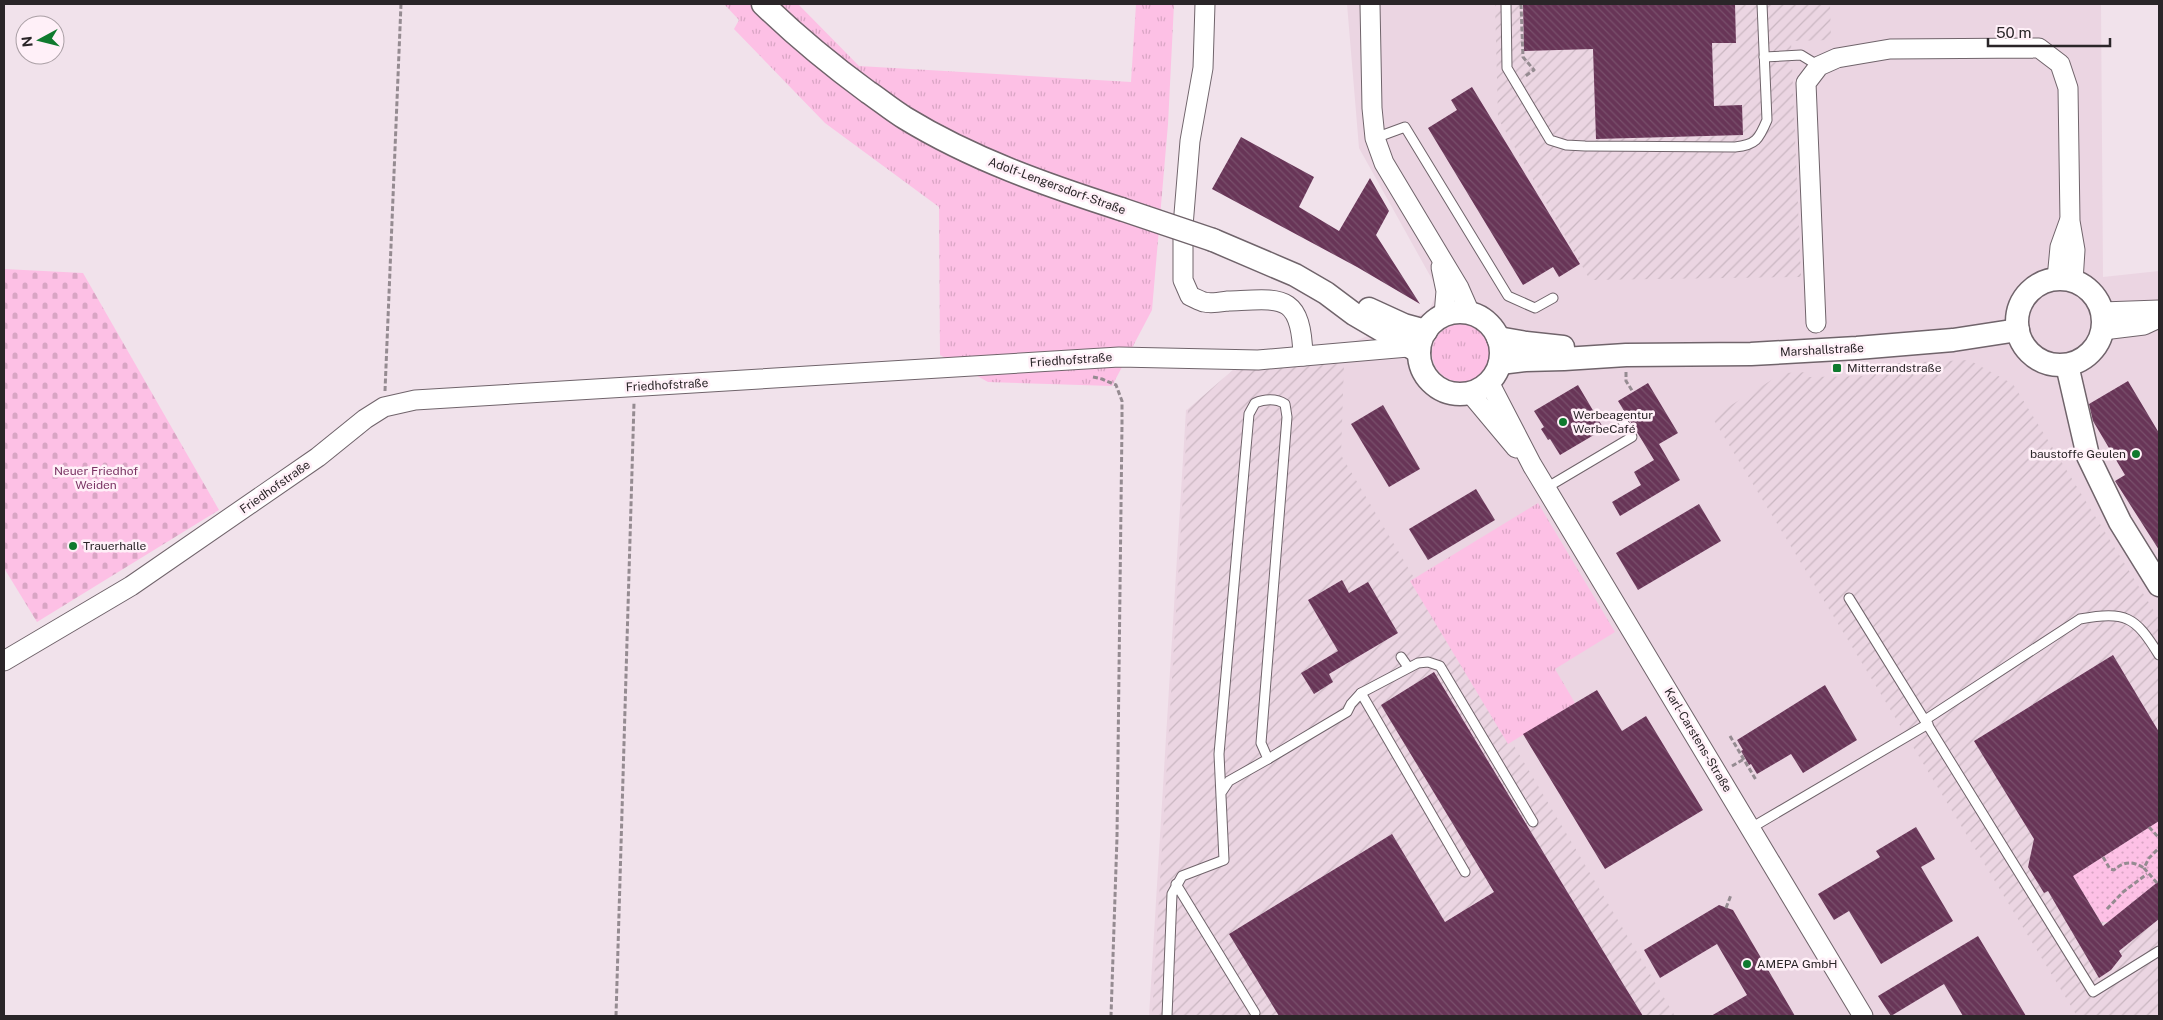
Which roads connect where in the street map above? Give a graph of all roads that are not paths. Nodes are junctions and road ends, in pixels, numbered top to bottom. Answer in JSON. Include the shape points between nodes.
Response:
{"nodes":[{"id":1,"x":763,"y":4,"type":"edge"},
{"id":2,"x":1205,"y":4,"type":"edge"},
{"id":3,"x":1370,"y":4,"type":"edge"},
{"id":4,"x":1506,"y":4,"type":"edge"},
{"id":5,"x":1762,"y":4,"type":"edge"},
{"id":6,"x":1764,"y":57,"type":"junction"},
{"id":7,"x":1820,"y":66,"type":"junction"},
{"id":8,"x":1376,"y":138,"type":"junction"},
{"id":9,"x":1437,"y":252,"type":"junction"},
{"id":10,"x":2065,"y":280,"type":"junction"},
{"id":11,"x":1326,"y":293,"type":"junction"},
{"id":12,"x":1553,"y":298,"type":"dead end"},
{"id":13,"x":2159,"y":310,"type":"edge"},
{"id":14,"x":1470,"y":313,"type":"junction"},
{"id":15,"x":1444,"y":315,"type":"junction"},
{"id":16,"x":2159,"y":318,"type":"edge"},
{"id":17,"x":2102,"y":321,"type":"junction"},
{"id":18,"x":1816,"y":323,"type":"dead end"},
{"id":19,"x":1426,"y":330,"type":"junction"},
{"id":20,"x":2018,"y":330,"type":"junction"},
{"id":21,"x":1498,"y":338,"type":"junction"},
{"id":22,"x":1413,"y":349,"type":"junction"},
{"id":23,"x":1626,"y":355,"type":"junction"},
{"id":24,"x":1303,"y":356,"type":"junction"},
{"id":25,"x":2067,"y":365,"type":"junction"},
{"id":26,"x":1486,"y":379,"type":"junction"},
{"id":27,"x":1622,"y":420,"type":"dead end"},
{"id":28,"x":1546,"y":488,"type":"junction"},
{"id":29,"x":2159,"y":585,"type":"edge"},
{"id":30,"x":1849,"y":598,"type":"dead end"},
{"id":31,"x":2159,"y":655,"type":"edge"},
{"id":32,"x":1401,"y":657,"type":"dead end"},
{"id":33,"x":4,"y":661,"type":"edge"},
{"id":34,"x":1408,"y":667,"type":"junction"},
{"id":35,"x":1361,"y":693,"type":"junction"},
{"id":36,"x":1927,"y":722,"type":"junction"},
{"id":37,"x":1268,"y":758,"type":"junction"},
{"id":38,"x":1221,"y":793,"type":"junction"},
{"id":39,"x":1533,"y":822,"type":"dead end"},
{"id":40,"x":1752,"y":828,"type":"junction"},
{"id":41,"x":1465,"y":872,"type":"dead end"},
{"id":42,"x":1176,"y":884,"type":"junction"},
{"id":43,"x":2159,"y":951,"type":"edge"},
{"id":44,"x":1255,"y":1013,"type":"dead end"},
{"id":45,"x":1167,"y":1016,"type":"edge"},
{"id":46,"x":1863,"y":1016,"type":"edge"}],
"edges":[{"from":1,"to":11,"type":"street","name":"Adolf-Lengersdorf-Straße","bridge":true,"via":[[790,31],[903,118],[991,163],[1043,184],[1213,240],[1295,275]]},
{"from":2,"to":24,"type":"street","via":[[1204,68],[1190,141],[1183,226],[1183,280],[1190,296],[1205,302],[1277,300],[1290,306],[1302,327]]},
{"from":3,"to":8,"type":"street","via":[[1372,108]]},
{"from":4,"to":6,"type":"lane","via":[[1508,68],[1550,140],[1566,145],[1747,145],[1760,138],[1767,120]]},
{"from":5,"to":6,"type":"lane"},
{"from":6,"to":7,"type":"lane","via":[[1801,55]]},
{"from":7,"to":10,"type":"street","via":[[1837,58],[1890,49],[2039,48],[2060,64],[2068,88],[2070,221],[2074,250]]},
{"from":7,"to":18,"type":"street","via":[[1806,83]]},
{"from":8,"to":9,"type":"street","via":[[1384,163]]},
{"from":8,"to":12,"type":"lane","via":[[1405,127],[1508,296],[1535,308]]},
{"from":9,"to":14,"type":"street"},
{"from":9,"to":15,"type":"street","via":[[1446,291]]},
{"from":10,"to":17,"type":"street","via":[[2087,288],[2096,299]]},
{"from":10,"to":20,"type":"street","via":[[2043,282],[2031,290],[2022,302]]},
{"from":11,"to":19,"type":"street","name":"Adolf-Lengersdorf-Straße","via":[[1404,325]]},
{"from":11,"to":22,"type":"street","name":"Adolf-Lengersdorf-Straße","via":[[1354,314]]},
{"from":13,"to":17,"type":"street"},
{"from":14,"to":15,"type":"street"},
{"from":14,"to":21,"type":"street","via":[[1487,322]]},
{"from":15,"to":19,"type":"street"},
{"from":16,"to":17,"type":"street","via":[[2144,325]]},
{"from":17,"to":25,"type":"street","via":[[2098,343],[2079,361]]},
{"from":19,"to":22,"type":"street"},
{"from":20,"to":23,"type":"street","name":"Marshallstraße","via":[[1953,340],[1857,348],[1751,354]]},
{"from":20,"to":25,"type":"street","via":[[2022,343],[2041,361]]},
{"from":21,"to":23,"type":"street","name":"Marshallstraße"},
{"from":21,"to":26,"type":"street","via":[[1501,350]]},
{"from":22,"to":24,"type":"street","name":"Friedhofstraße"},
{"from":22,"to":26,"type":"street","via":[[1426,376],[1446,391],[1458,394]]},
{"from":23,"to":26,"type":"street","name":"Marshallstraße","via":[[1525,360]]},
{"from":24,"to":33,"type":"street","name":"Friedhofstraße","via":[[1258,360],[1119,357],[415,400],[384,407],[364,419],[318,457],[130,586]]},
{"from":25,"to":29,"type":"street","via":[[2088,456],[2120,522]]},
{"from":26,"to":28,"type":"street","name":"Karl-Carstens-Straße","via":[[1504,436],[1532,465]]},
{"from":27,"to":28,"type":"lane","via":[[1632,437]]},
{"from":28,"to":40,"type":"street","name":"Karl-Carstens-Straße"},
{"from":30,"to":36,"type":"lane"},
{"from":31,"to":36,"type":"lane","via":[[2143,629],[2126,618],[2105,615],[2080,619]]},
{"from":32,"to":34,"type":"lane"},
{"from":34,"to":35,"type":"lane"},
{"from":34,"to":39,"type":"lane","via":[[1428,662],[1440,666]]},
{"from":35,"to":37,"type":"lane","via":[[1347,712]]},
{"from":35,"to":41,"type":"lane"},
{"from":36,"to":40,"type":"lane"},
{"from":36,"to":43,"type":"lane","via":[[2093,992]]},
{"from":37,"to":38,"type":"lane","via":[[1229,781]]},
{"from":37,"to":38,"type":"lane","via":[[1261,743],[1287,417],[1285,404],[1269,399],[1254,403],[1249,414],[1218,754]]},
{"from":38,"to":42,"type":"lane","via":[[1224,860],[1193,870]]},
{"from":40,"to":46,"type":"street","name":"Karl-Carstens-Straße"},
{"from":42,"to":44,"type":"lane"},
{"from":42,"to":45,"type":"lane","via":[[1172,894]]}]}
